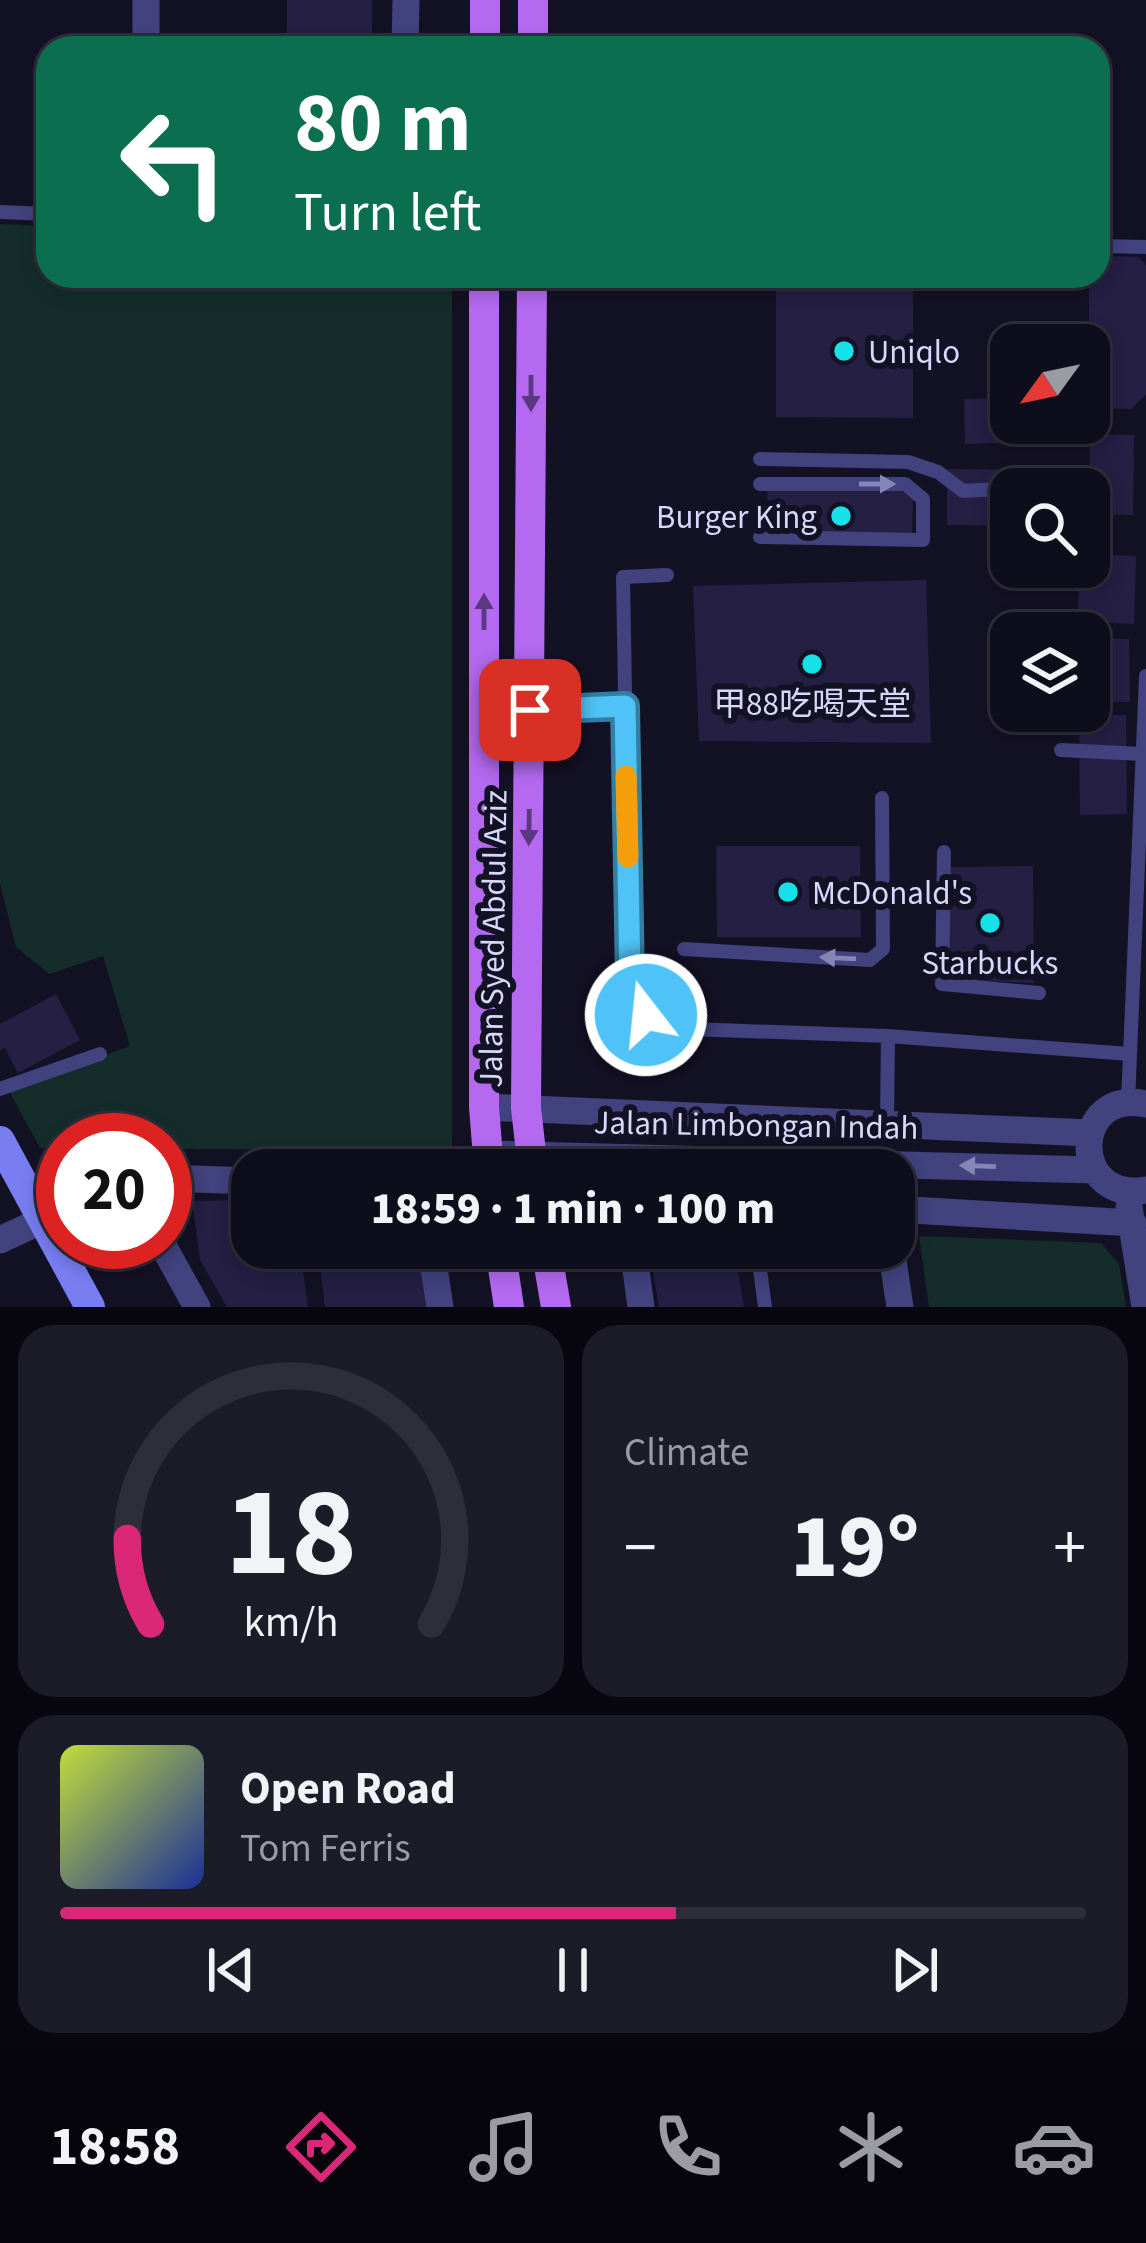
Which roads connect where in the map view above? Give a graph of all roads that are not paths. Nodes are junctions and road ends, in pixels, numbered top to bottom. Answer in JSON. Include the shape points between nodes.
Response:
{"nodes":[{"id":1,"x":146,"y":0,"type":"edge"},
{"id":2,"x":406,"y":0,"type":"edge"},
{"id":3,"x":485,"y":0,"type":"edge"},
{"id":4,"x":533,"y":0,"type":"edge"},
{"id":5,"x":146,"y":36,"type":"edge"},
{"id":6,"x":405,"y":36,"type":"edge"},
{"id":7,"x":485,"y":36,"type":"edge"},
{"id":8,"x":533,"y":36,"type":"edge"},
{"id":9,"x":0,"y":212,"type":"edge"},
{"id":10,"x":36,"y":214,"type":"edge"},
{"id":11,"x":1110,"y":246,"type":"edge"},
{"id":12,"x":1146,"y":247,"type":"edge"},
{"id":13,"x":484,"y":288,"type":"edge"},
{"id":14,"x":532,"y":288,"type":"edge"},
{"id":15,"x":760,"y":459,"type":"dead end"},
{"id":16,"x":760,"y":484,"type":"dead end"},
{"id":17,"x":990,"y":489,"type":"edge"},
{"id":18,"x":760,"y":537,"type":"dead end"},
{"id":19,"x":667,"y":575,"type":"dead end"},
{"id":20,"x":1146,"y":676,"type":"edge"},
{"id":21,"x":625,"y":706,"type":"junction"},
{"id":22,"x":530,"y":710,"type":"junction"},
{"id":23,"x":1145,"y":713,"type":"edge"},
{"id":24,"x":1061,"y":750,"type":"dead end"},
{"id":25,"x":1143,"y":754,"type":"junction"},
{"id":26,"x":882,"y":798,"type":"dead end"},
{"id":27,"x":1142,"y":847,"type":"edge"},
{"id":28,"x":944,"y":852,"type":"dead end"},
{"id":29,"x":1141,"y":894,"type":"edge"},
{"id":30,"x":684,"y":949,"type":"dead end"},
{"id":31,"x":1039,"y":992,"type":"dead end"},
{"id":32,"x":888,"y":1036,"type":"junction"},
{"id":33,"x":100,"y":1054,"type":"dead end"},
{"id":34,"x":1130,"y":1054,"type":"junction"},
{"id":35,"x":0,"y":1090,"type":"edge"},
{"id":36,"x":1137,"y":1103,"type":"edge"},
{"id":37,"x":484,"y":1107,"type":"junction"},
{"id":38,"x":526,"y":1108,"type":"junction"},
{"id":39,"x":887,"y":1121,"type":"junction"},
{"id":40,"x":1090,"y":1133,"type":"junction"},
{"id":41,"x":0,"y":1141,"type":"edge"},
{"id":42,"x":487,"y":1149,"type":"edge"},
{"id":43,"x":531,"y":1149,"type":"edge"},
{"id":44,"x":915,"y":1167,"type":"edge"},
{"id":45,"x":1095,"y":1170,"type":"junction"},
{"id":46,"x":192,"y":1179,"type":"edge"},
{"id":47,"x":231,"y":1180,"type":"edge"},
{"id":48,"x":1136,"y":1191,"type":"edge"},
{"id":49,"x":36,"y":1204,"type":"edge"},
{"id":50,"x":36,"y":1207,"type":"edge"},
{"id":51,"x":915,"y":1210,"type":"edge"},
{"id":52,"x":1133,"y":1222,"type":"junction"},
{"id":53,"x":0,"y":1240,"type":"edge"},
{"id":54,"x":70,"y":1269,"type":"edge"},
{"id":55,"x":176,"y":1269,"type":"edge"},
{"id":56,"x":434,"y":1269,"type":"edge"},
{"id":57,"x":503,"y":1269,"type":"edge"},
{"id":58,"x":550,"y":1269,"type":"edge"},
{"id":59,"x":636,"y":1269,"type":"edge"},
{"id":60,"x":760,"y":1269,"type":"edge"},
{"id":61,"x":894,"y":1269,"type":"edge"},
{"id":62,"x":90,"y":1307,"type":"edge"},
{"id":63,"x":197,"y":1307,"type":"edge"},
{"id":64,"x":440,"y":1307,"type":"edge"},
{"id":65,"x":508,"y":1307,"type":"edge"},
{"id":66,"x":556,"y":1307,"type":"edge"},
{"id":67,"x":641,"y":1307,"type":"edge"},
{"id":68,"x":765,"y":1307,"type":"edge"},
{"id":69,"x":900,"y":1307,"type":"edge"},
{"id":70,"x":1145,"y":1307,"type":"edge"}],
"edges":[{"from":1,"to":5,"type":"street"},
{"from":2,"to":6,"type":"street"},
{"from":3,"to":7,"type":"main road"},
{"from":4,"to":8,"type":"main road"},
{"from":9,"to":10,"type":"lane"},
{"from":11,"to":12,"type":"lane"},
{"from":37,"to":13,"type":"main road","name":"Jalan Syed Abdul Aziz","one_way":true},
{"from":14,"to":22,"type":"main road","name":"Jalan Syed Abdul Aziz","one_way":true},
{"from":15,"to":17,"type":"lane","via":[[908,462],[962,491]]},
{"from":16,"to":18,"type":"lane","one_way":true,"via":[[905,484],[923,499],[923,540]]},
{"from":19,"to":21,"type":"lane","via":[[623,577]]},
{"from":20,"to":23,"type":"lane"},
{"from":21,"to":22,"type":"lane"},
{"from":21,"to":32,"type":"lane","via":[[630,979],[646,1015],[661,1028]]},
{"from":22,"to":38,"type":"main road","name":"Jalan Syed Abdul Aziz","one_way":true},
{"from":23,"to":25,"type":"lane"},
{"from":24,"to":25,"type":"lane"},
{"from":25,"to":27,"type":"lane"},
{"from":26,"to":30,"type":"lane","one_way":true,"via":[[878,956]]},
{"from":27,"to":29,"type":"lane"},
{"from":28,"to":31,"type":"lane","via":[[943,984]]},
{"from":29,"to":34,"type":"lane"},
{"from":32,"to":34,"type":"lane"},
{"from":32,"to":39,"type":"lane"},
{"from":33,"to":35,"type":"lane"},
{"from":34,"to":36,"type":"lane"},
{"from":36,"to":40,"type":"street","via":[[1105,1112]]},
{"from":37,"to":38,"type":"street","name":"Jalan Limbongan Indah"},
{"from":37,"to":42,"type":"main road","name":"Jalan Syed Abdul Aziz"},
{"from":38,"to":39,"type":"street","name":"Jalan Limbongan Indah"},
{"from":38,"to":43,"type":"main road","name":"Jalan Syed Abdul Aziz"},
{"from":39,"to":40,"type":"street","name":"Jalan Limbongan Indah"},
{"from":40,"to":45,"type":"street"},
{"from":41,"to":49,"type":"main road"},
{"from":45,"to":44,"type":"street","name":"Jalan Limbongan Indah","one_way":true},
{"from":45,"to":48,"type":"street"},
{"from":46,"to":47,"type":"street"},
{"from":48,"to":52,"type":"street"},
{"from":50,"to":53,"type":"street"},
{"from":51,"to":52,"type":"street"},
{"from":52,"to":70,"type":"street"},
{"from":54,"to":62,"type":"main road"},
{"from":55,"to":63,"type":"street"},
{"from":56,"to":64,"type":"street"},
{"from":57,"to":65,"type":"main road"},
{"from":58,"to":66,"type":"main road"},
{"from":59,"to":67,"type":"street"},
{"from":60,"to":68,"type":"lane"},
{"from":61,"to":69,"type":"street"}]}
